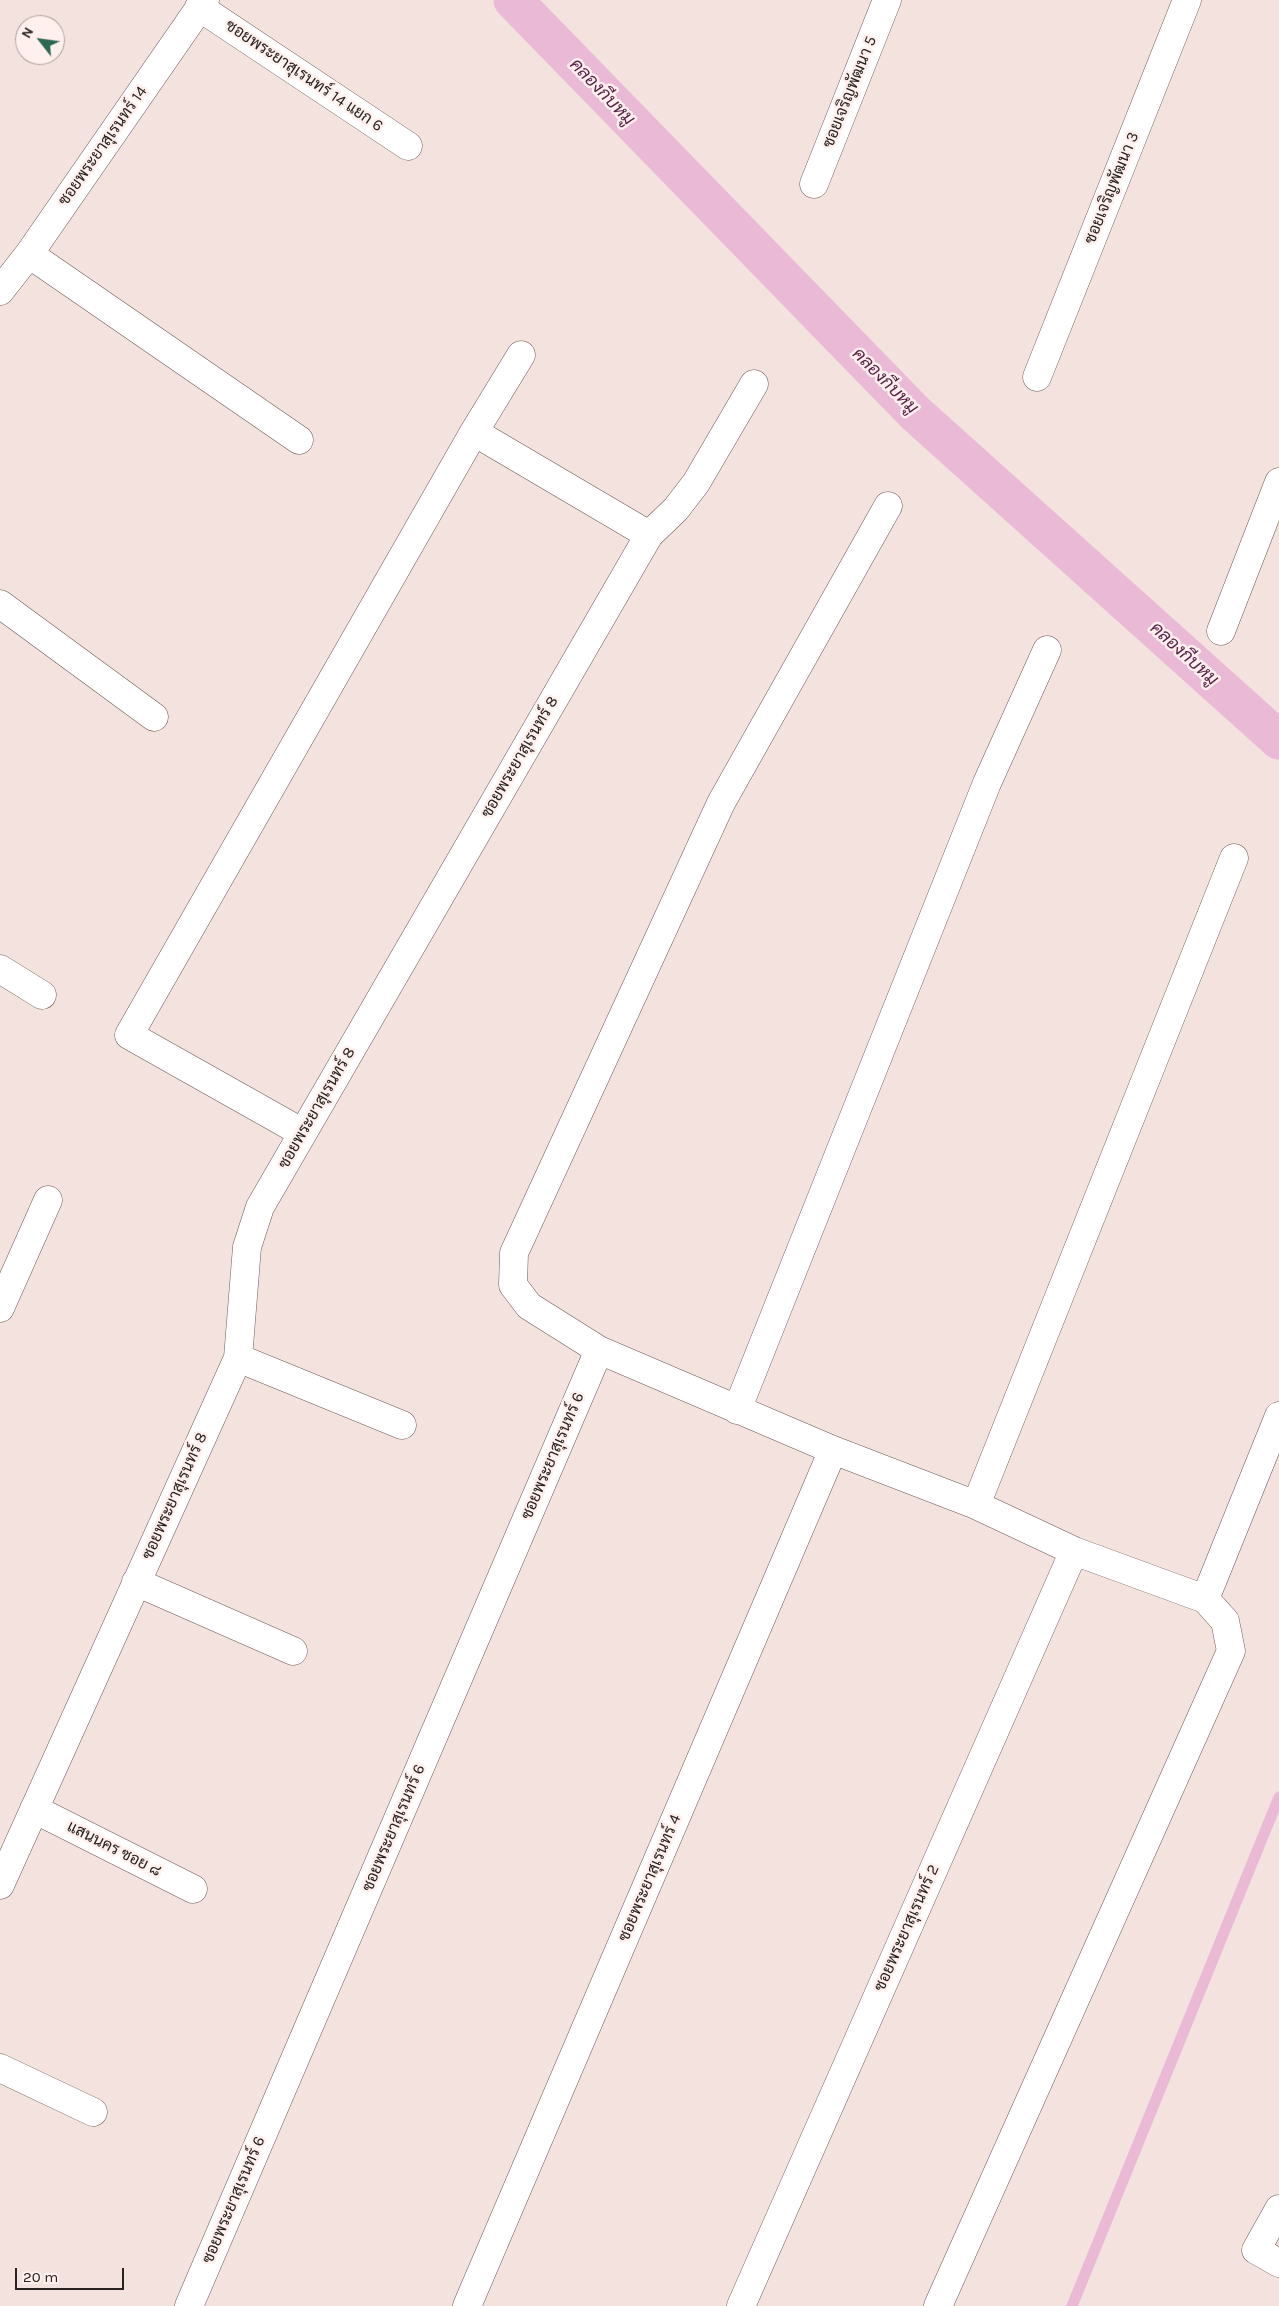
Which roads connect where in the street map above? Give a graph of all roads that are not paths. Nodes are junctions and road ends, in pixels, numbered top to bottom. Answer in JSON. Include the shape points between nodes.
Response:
{"nodes":[{"id":1,"x":887,"y":0,"type":"edge"},
{"id":2,"x":1187,"y":0,"type":"edge"},
{"id":3,"x":202,"y":3,"type":"edge"},
{"id":4,"x":408,"y":146,"type":"dead end"},
{"id":5,"x":814,"y":184,"type":"dead end"},
{"id":6,"x":29,"y":254,"type":"junction"},
{"id":7,"x":0,"y":291,"type":"edge"},
{"id":8,"x":521,"y":355,"type":"dead end"},
{"id":9,"x":1036,"y":377,"type":"dead end"},
{"id":10,"x":754,"y":384,"type":"dead end"},
{"id":11,"x":474,"y":432,"type":"junction"},
{"id":12,"x":298,"y":440,"type":"dead end"},
{"id":13,"x":1279,"y":482,"type":"edge"},
{"id":14,"x":888,"y":506,"type":"dead end"},
{"id":15,"x":649,"y":535,"type":"junction"},
{"id":16,"x":0,"y":604,"type":"edge"},
{"id":17,"x":1221,"y":631,"type":"dead end"},
{"id":18,"x":1047,"y":650,"type":"dead end"},
{"id":19,"x":154,"y":717,"type":"dead end"},
{"id":20,"x":1234,"y":858,"type":"dead end"},
{"id":21,"x":0,"y":969,"type":"edge"},
{"id":22,"x":42,"y":995,"type":"dead end"},
{"id":23,"x":303,"y":1133,"type":"junction"},
{"id":24,"x":48,"y":1200,"type":"dead end"},
{"id":25,"x":0,"y":1308,"type":"edge"},
{"id":26,"x":598,"y":1350,"type":"junction"},
{"id":27,"x":238,"y":1358,"type":"junction"},
{"id":28,"x":737,"y":1410,"type":"junction"},
{"id":29,"x":1279,"y":1416,"type":"edge"},
{"id":30,"x":402,"y":1425,"type":"dead end"},
{"id":31,"x":833,"y":1450,"type":"junction"},
{"id":32,"x":976,"y":1505,"type":"junction"},
{"id":33,"x":1074,"y":1551,"type":"junction"},
{"id":34,"x":136,"y":1582,"type":"junction"},
{"id":35,"x":1205,"y":1599,"type":"junction"},
{"id":36,"x":292,"y":1651,"type":"dead end"},
{"id":37,"x":34,"y":1809,"type":"junction"},
{"id":38,"x":0,"y":1885,"type":"edge"},
{"id":39,"x":193,"y":1889,"type":"dead end"},
{"id":40,"x":0,"y":2068,"type":"edge"},
{"id":41,"x":93,"y":2112,"type":"dead end"},
{"id":42,"x":1279,"y":2209,"type":"edge"},
{"id":43,"x":1279,"y":2263,"type":"edge"},
{"id":44,"x":189,"y":2306,"type":"edge"},
{"id":45,"x":467,"y":2306,"type":"edge"},
{"id":46,"x":741,"y":2306,"type":"edge"},
{"id":47,"x":938,"y":2306,"type":"edge"}],
"edges":[{"from":1,"to":5,"type":"street","name":"ซอยเจริญพัฒนา 5"},
{"from":2,"to":9,"type":"street","name":"ซอยเจริญพัฒนา 3"},
{"from":3,"to":4,"type":"street","name":"ซอยพระยาสุเรนทร์ 14 แยก 6"},
{"from":3,"to":6,"type":"street","name":"ซอยพระยาสุเรนทร์ 14"},
{"from":6,"to":7,"type":"street","name":"ซอยพระยาสุเรนทร์ 14"},
{"from":6,"to":12,"type":"street"},
{"from":8,"to":11,"type":"street"},
{"from":10,"to":15,"type":"street","name":"ซอยพระยาสุเรนทร์ 8","via":[[696,483]]},
{"from":11,"to":15,"type":"street"},
{"from":11,"to":23,"type":"street","via":[[129,1035]]},
{"from":13,"to":17,"type":"street"},
{"from":14,"to":26,"type":"street","via":[[721,803],[514,1253],[513,1285],[529,1306]]},
{"from":15,"to":23,"type":"street","name":"ซอยพระยาสุเรนทร์ 8"},
{"from":16,"to":19,"type":"street"},
{"from":18,"to":28,"type":"street","via":[[987,784]]},
{"from":20,"to":32,"type":"street"},
{"from":21,"to":22,"type":"street"},
{"from":23,"to":27,"type":"street","name":"ซอยพระยาสุเรนทร์ 8","via":[[260,1207],[247,1247]]},
{"from":24,"to":25,"type":"street"},
{"from":26,"to":28,"type":"street"},
{"from":26,"to":44,"type":"street","name":"ซอยพระยาสุเรนทร์ 6"},
{"from":27,"to":30,"type":"street"},
{"from":27,"to":34,"type":"street","name":"ซอยพระยาสุเรนทร์ 8"},
{"from":28,"to":31,"type":"street"},
{"from":29,"to":35,"type":"street"},
{"from":31,"to":32,"type":"street"},
{"from":31,"to":45,"type":"street","name":"ซอยพระยาสุเรนทร์ 4"},
{"from":32,"to":33,"type":"street"},
{"from":33,"to":35,"type":"street"},
{"from":33,"to":46,"type":"street","name":"ซอยพระยาสุเรนทร์ 2"},
{"from":34,"to":36,"type":"street"},
{"from":34,"to":37,"type":"street","name":"ซอยพระยาสุเรนทร์ 8"},
{"from":35,"to":47,"type":"street","via":[[1225,1621],[1231,1651]]},
{"from":37,"to":38,"type":"street","name":"ซอยพระยาสุเรนทร์ 8"},
{"from":37,"to":39,"type":"street","name":"แสนนคร ซอย ๘"},
{"from":40,"to":41,"type":"street"},
{"from":42,"to":43,"type":"street","via":[[1256,2250]]}]}
